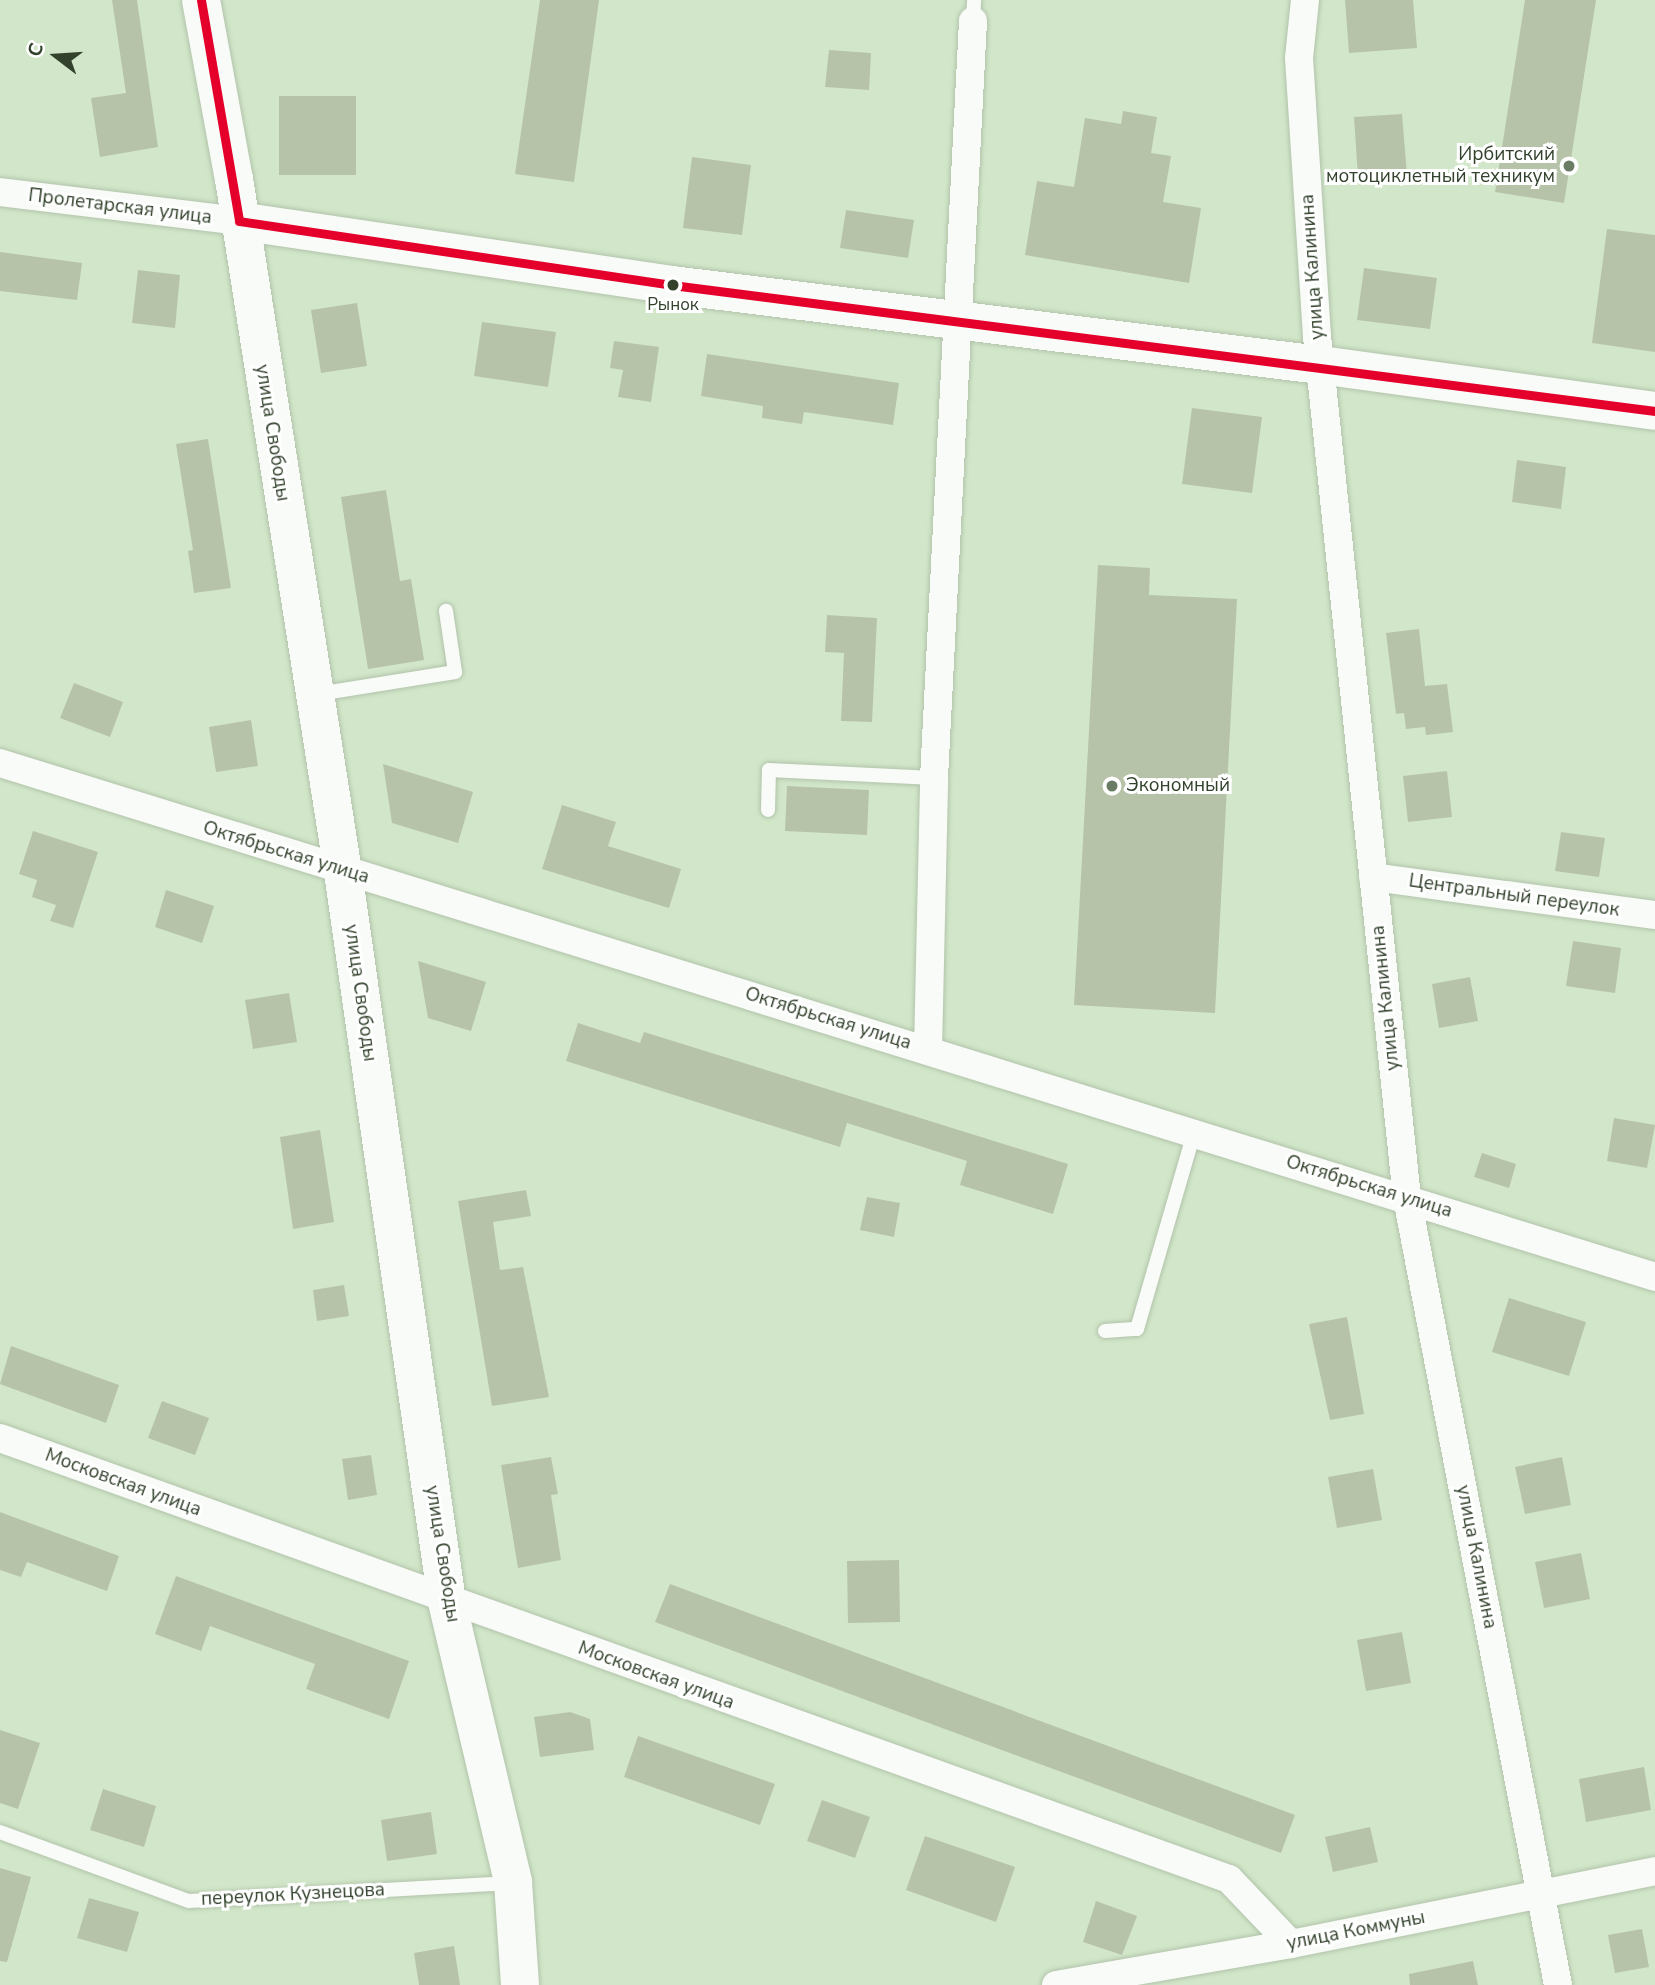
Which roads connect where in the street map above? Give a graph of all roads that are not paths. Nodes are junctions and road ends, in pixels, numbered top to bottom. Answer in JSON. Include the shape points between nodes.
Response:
{"nodes":[{"id":1,"x":201,"y":0,"type":"edge"},
{"id":2,"x":1304,"y":0,"type":"edge"},
{"id":3,"x":973,"y":11,"type":"edge"},
{"id":4,"x":0,"y":192,"type":"edge"},
{"id":5,"x":239,"y":221,"type":"junction"},
{"id":6,"x":956,"y":322,"type":"junction"},
{"id":7,"x":1320,"y":365,"type":"junction"},
{"id":8,"x":1655,"y":411,"type":"edge"},
{"id":9,"x":446,"y":611,"type":"dead end"},
{"id":10,"x":313,"y":694,"type":"junction"},
{"id":11,"x":0,"y":763,"type":"edge"},
{"id":12,"x":934,"y":778,"type":"junction"},
{"id":13,"x":768,"y":810,"type":"dead end"},
{"id":14,"x":343,"y":872,"type":"junction"},
{"id":15,"x":1373,"y":877,"type":"junction"},
{"id":16,"x":1655,"y":915,"type":"edge"},
{"id":17,"x":928,"y":1049,"type":"junction"},
{"id":18,"x":1194,"y":1133,"type":"junction"},
{"id":19,"x":1407,"y":1198,"type":"junction"},
{"id":20,"x":1655,"y":1277,"type":"edge"},
{"id":21,"x":1105,"y":1331,"type":"dead end"},
{"id":22,"x":0,"y":1438,"type":"edge"},
{"id":23,"x":447,"y":1602,"type":"junction"},
{"id":24,"x":0,"y":1832,"type":"edge"},
{"id":25,"x":1655,"y":1871,"type":"edge"},
{"id":26,"x":513,"y":1882,"type":"junction"},
{"id":27,"x":1541,"y":1893,"type":"junction"},
{"id":28,"x":1291,"y":1944,"type":"junction"},
{"id":29,"x":520,"y":1985,"type":"edge"},
{"id":30,"x":1056,"y":1985,"type":"edge"},
{"id":31,"x":1558,"y":1985,"type":"edge"}],
"edges":[{"from":1,"to":5,"type":"street","name":"улица Свободы"},
{"from":2,"to":7,"type":"street","name":"улица Калинина","via":[[1299,58]]},
{"from":3,"to":6,"type":"street"},
{"from":4,"to":5,"type":"street","name":"Пролетарская улица"},
{"from":5,"to":6,"type":"street","name":"Пролетарская улица","via":[[658,284]]},
{"from":5,"to":10,"type":"street","name":"улица Свободы"},
{"from":6,"to":7,"type":"street","name":"Пролетарская улица"},
{"from":6,"to":12,"type":"street"},
{"from":7,"to":8,"type":"street","name":"Пролетарская улица"},
{"from":7,"to":15,"type":"street","name":"улица Калинина"},
{"from":9,"to":10,"type":"lane","via":[[455,672]]},
{"from":10,"to":14,"type":"street","name":"улица Свободы"},
{"from":11,"to":14,"type":"street","name":"Октябрьская улица"},
{"from":12,"to":13,"type":"lane","via":[[769,770]]},
{"from":12,"to":17,"type":"street"},
{"from":14,"to":17,"type":"street","name":"Октябрьская улица"},
{"from":14,"to":23,"type":"street","name":"улица Свободы"},
{"from":15,"to":16,"type":"street","name":"Центральный переулок"},
{"from":15,"to":19,"type":"street","name":"улица Калинина"},
{"from":17,"to":18,"type":"street","name":"Октябрьская улица"},
{"from":18,"to":19,"type":"street","name":"Октябрьская улица"},
{"from":18,"to":21,"type":"lane","via":[[1137,1329]]},
{"from":19,"to":20,"type":"street","name":"Октябрьская улица"},
{"from":19,"to":27,"type":"street","name":"улица Калинина"},
{"from":22,"to":23,"type":"street","name":"Московская улица"},
{"from":23,"to":26,"type":"street","name":"улица Свободы"},
{"from":23,"to":28,"type":"street","name":"Московская улица","via":[[1229,1879]]},
{"from":24,"to":26,"type":"lane","name":"переулок Кузнецова","via":[[189,1901]]},
{"from":25,"to":27,"type":"street","name":"улица Коммуны"},
{"from":26,"to":29,"type":"street","name":"улица Свободы"},
{"from":27,"to":28,"type":"street","name":"улица Коммуны"},
{"from":27,"to":31,"type":"street","name":"улица Калинина"},
{"from":28,"to":30,"type":"street","name":"улица Коммуны"}]}
